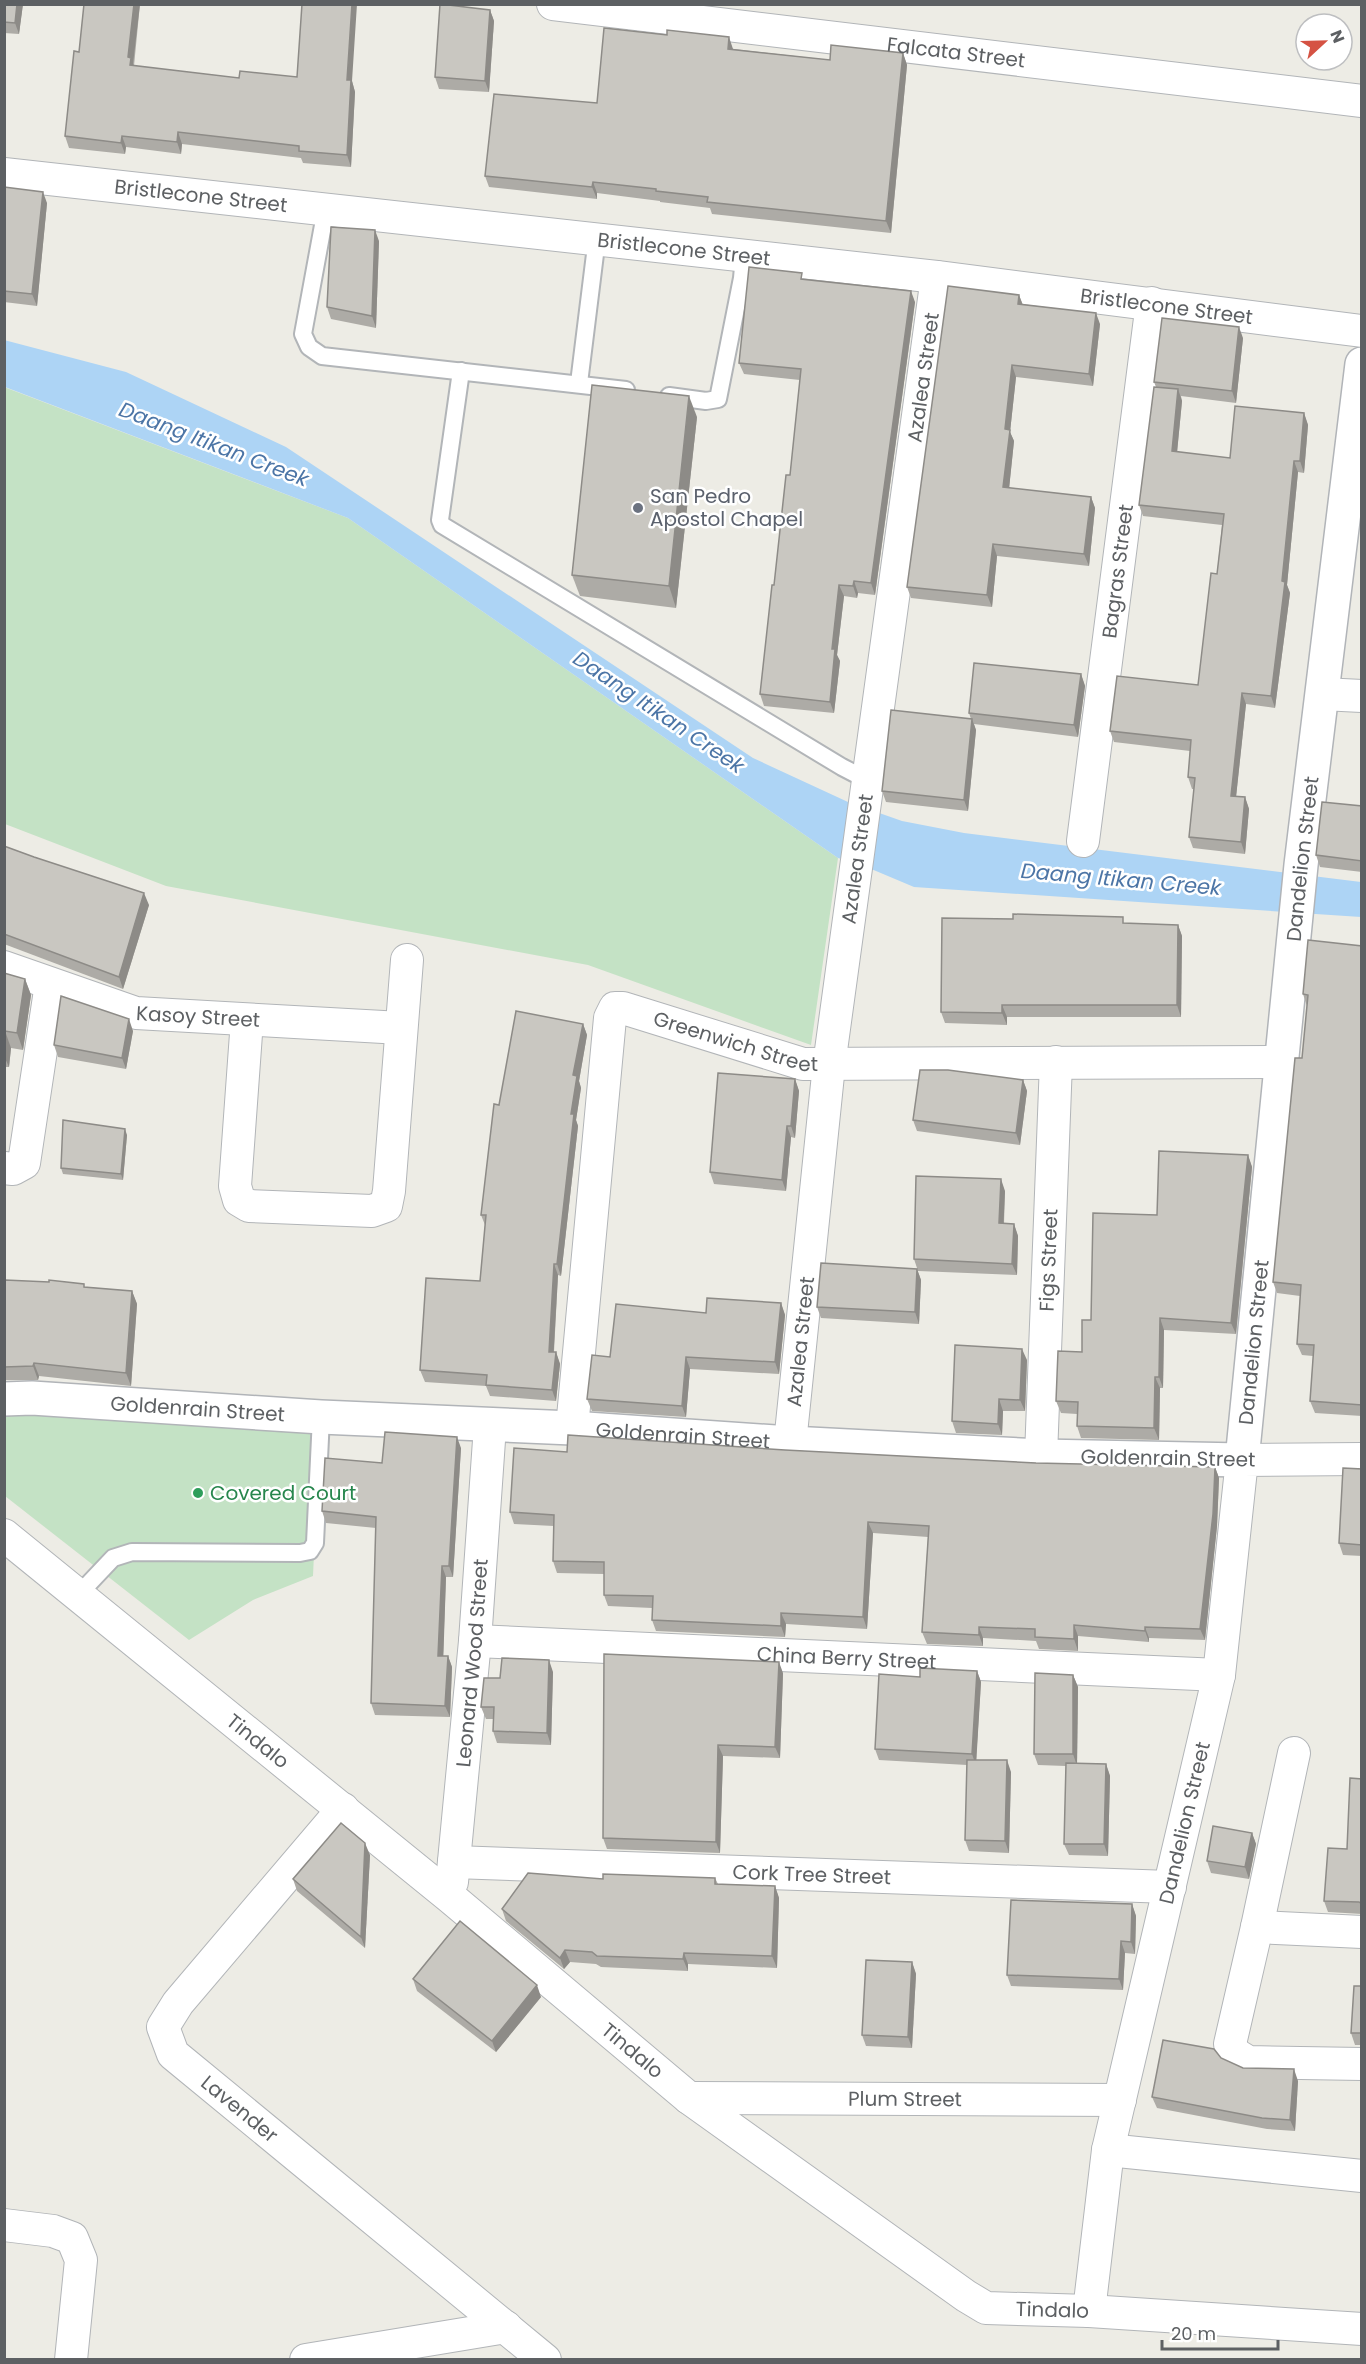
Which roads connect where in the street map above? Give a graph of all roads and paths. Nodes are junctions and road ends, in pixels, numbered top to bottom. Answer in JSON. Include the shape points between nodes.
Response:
{"nodes":[{"id":1,"x":553,"y":4,"type":"edge"},
{"id":2,"x":1362,"y":100,"type":"edge"},
{"id":3,"x":4,"y":174,"type":"edge"},
{"id":4,"x":326,"y":209,"type":"junction"},
{"id":5,"x":597,"y":238,"type":"junction"},
{"id":6,"x":744,"y":256,"type":"junction"},
{"id":7,"x":937,"y":277,"type":"junction"},
{"id":8,"x":1152,"y":303,"type":"junction"},
{"id":9,"x":1362,"y":331,"type":"edge"},
{"id":10,"x":1362,"y":364,"type":"edge"},
{"id":11,"x":461,"y":371,"type":"junction"},
{"id":12,"x":579,"y":383,"type":"junction"},
{"id":13,"x":1322,"y":694,"type":"junction"},
{"id":14,"x":1362,"y":696,"type":"edge"},
{"id":15,"x":867,"y":793,"type":"junction"},
{"id":16,"x":1083,"y":841,"type":"dead end"},
{"id":17,"x":407,"y":960,"type":"dead end"},
{"id":18,"x":4,"y":967,"type":"edge"},
{"id":19,"x":51,"y":984,"type":"junction"},
{"id":20,"x":247,"y":1020,"type":"junction"},
{"id":21,"x":401,"y":1028,"type":"junction"},
{"id":22,"x":1056,"y":1062,"type":"junction"},
{"id":23,"x":1280,"y":1062,"type":"junction"},
{"id":24,"x":829,"y":1065,"type":"junction"},
{"id":25,"x":14,"y":1166,"type":"edge"},
{"id":26,"x":4,"y":1399,"type":"edge"},
{"id":27,"x":321,"y":1417,"type":"junction"},
{"id":28,"x":490,"y":1426,"type":"junction"},
{"id":29,"x":572,"y":1428,"type":"junction"},
{"id":30,"x":790,"y":1443,"type":"junction"},
{"id":31,"x":1041,"y":1456,"type":"junction"},
{"id":32,"x":1362,"y":1459,"type":"edge"},
{"id":33,"x":1242,"y":1460,"type":"junction"},
{"id":34,"x":4,"y":1535,"type":"edge"},
{"id":35,"x":78,"y":1595,"type":"junction"},
{"id":36,"x":475,"y":1641,"type":"junction"},
{"id":37,"x":1218,"y":1675,"type":"junction"},
{"id":38,"x":1294,"y":1753,"type":"dead end"},
{"id":39,"x":343,"y":1809,"type":"junction"},
{"id":40,"x":454,"y":1862,"type":"junction"},
{"id":41,"x":1170,"y":1887,"type":"junction"},
{"id":42,"x":450,"y":1898,"type":"junction"},
{"id":43,"x":1257,"y":1928,"type":"junction"},
{"id":44,"x":1362,"y":1932,"type":"edge"},
{"id":45,"x":1362,"y":2064,"type":"edge"},
{"id":46,"x":689,"y":2098,"type":"junction"},
{"id":47,"x":1120,"y":2100,"type":"junction"},
{"id":48,"x":1108,"y":2150,"type":"junction"},
{"id":49,"x":1362,"y":2176,"type":"edge"},
{"id":50,"x":4,"y":2225,"type":"edge"},
{"id":51,"x":1089,"y":2311,"type":"junction"},
{"id":52,"x":506,"y":2327,"type":"junction"},
{"id":53,"x":1362,"y":2329,"type":"edge"},
{"id":54,"x":70,"y":2360,"type":"edge"},
{"id":55,"x":306,"y":2360,"type":"edge"},
{"id":56,"x":545,"y":2360,"type":"edge"}],
"edges":[{"from":1,"to":2,"type":"street","name":"Falcata Street"},
{"from":3,"to":4,"type":"street","name":"Bristlecone Street"},
{"from":4,"to":5,"type":"street","name":"Bristlecone Street"},
{"from":4,"to":11,"type":"lane","via":[[303,334],[309,347],[322,356]]},
{"from":5,"to":6,"type":"street","name":"Bristlecone Street"},
{"from":5,"to":12,"type":"lane"},
{"from":6,"to":7,"type":"street","name":"Bristlecone Street"},
{"from":6,"to":12,"type":"lane","via":[[718,399],[706,401]]},
{"from":7,"to":8,"type":"street","name":"Bristlecone Street"},
{"from":7,"to":15,"type":"street","name":"Azalea Street"},
{"from":8,"to":9,"type":"street","name":"Bristlecone Street"},
{"from":8,"to":16,"type":"street","name":"Bagras Street"},
{"from":10,"to":13,"type":"street","name":"Dandelion Street"},
{"from":11,"to":12,"type":"lane"},
{"from":11,"to":15,"type":"lane","via":[[442,525],[842,767]]},
{"from":13,"to":14,"type":"street"},
{"from":13,"to":23,"type":"street","name":"Dandelion Street"},
{"from":15,"to":24,"type":"street","name":"Azalea Street"},
{"from":17,"to":21,"type":"street"},
{"from":18,"to":19,"type":"street","name":"Kasoy Street"},
{"from":19,"to":20,"type":"street","name":"Kasoy Street","via":[[136,1013]]},
{"from":19,"to":25,"type":"street"},
{"from":20,"to":21,"type":"street","name":"Kasoy Street"},
{"from":20,"to":21,"type":"street","via":[[235,1186],[239,1200],[249,1206],[372,1211],[386,1206]]},
{"from":22,"to":23,"type":"street","name":"Greenwich Street"},
{"from":22,"to":24,"type":"street","name":"Greenwich Street"},
{"from":22,"to":31,"type":"street","name":"Figs Street"},
{"from":23,"to":33,"type":"street","name":"Dandelion Street"},
{"from":24,"to":29,"type":"street","name":"Greenwich Street","via":[[803,1064],[615,1008],[610,1018]]},
{"from":24,"to":30,"type":"street","name":"Azalea Street"},
{"from":26,"to":27,"type":"street","name":"Goldenrain Street"},
{"from":27,"to":28,"type":"street","name":"Goldenrain Street"},
{"from":27,"to":35,"type":"lane","via":[[315,1543],[310,1551],[132,1552],[113,1558]]},
{"from":28,"to":29,"type":"street","name":"Goldenrain Street"},
{"from":28,"to":36,"type":"street","name":"Leonard Wood Street"},
{"from":29,"to":30,"type":"street","name":"Goldenrain Street"},
{"from":30,"to":31,"type":"street","name":"Goldenrain Street"},
{"from":31,"to":33,"type":"street","name":"Goldenrain Street"},
{"from":32,"to":33,"type":"street","name":"Goldenrain Street"},
{"from":33,"to":37,"type":"street","name":"Dandelion Street"},
{"from":34,"to":35,"type":"street","name":"Tindalo"},
{"from":35,"to":39,"type":"street","name":"Tindalo"},
{"from":36,"to":37,"type":"street","name":"China Berry Street"},
{"from":36,"to":40,"type":"street","name":"Leonard Wood Street"},
{"from":37,"to":41,"type":"street","name":"Dandelion Street"},
{"from":38,"to":43,"type":"street"},
{"from":39,"to":42,"type":"street","name":"Tindalo"},
{"from":39,"to":52,"type":"street","name":"Lavender","via":[[178,2003],[163,2027],[173,2054]]},
{"from":40,"to":41,"type":"street","name":"Cork Tree Street"},
{"from":40,"to":42,"type":"street","name":"Leonard Wood Street"},
{"from":41,"to":47,"type":"street","name":"Dandelion Street"},
{"from":42,"to":46,"type":"street","name":"Tindalo"},
{"from":43,"to":44,"type":"street"},
{"from":43,"to":45,"type":"street","via":[[1230,2044],[1235,2054],[1248,2062]]},
{"from":46,"to":47,"type":"street","name":"Plum Street"},
{"from":46,"to":51,"type":"street","name":"Tindalo","via":[[986,2308]]},
{"from":47,"to":48,"type":"street","name":"Dandelion Street"},
{"from":48,"to":49,"type":"street"},
{"from":48,"to":51,"type":"street","name":"Dandelion Street"},
{"from":50,"to":54,"type":"street","via":[[53,2231],[72,2238],[81,2260]]},
{"from":51,"to":53,"type":"street","name":"Tindalo"},
{"from":52,"to":55,"type":"street"},
{"from":52,"to":56,"type":"street","name":"Lavender"}]}
